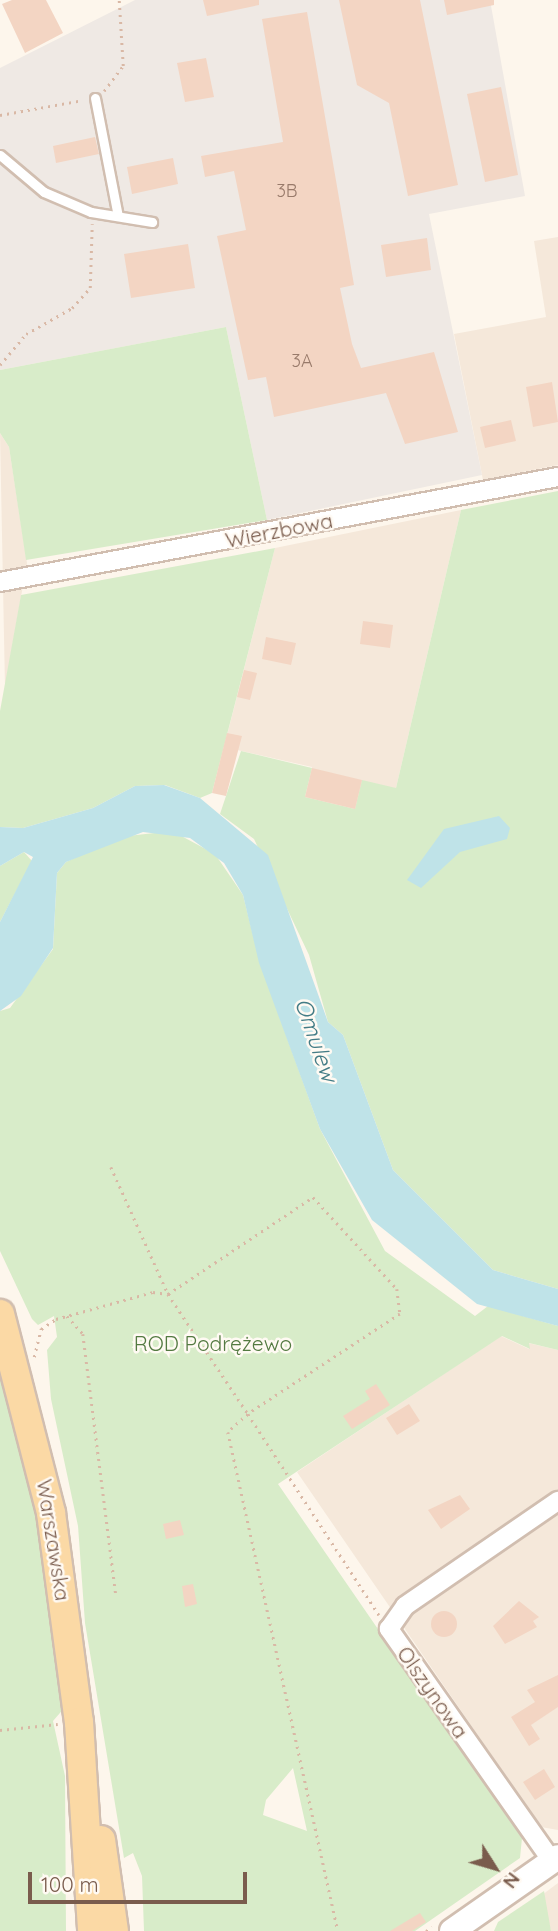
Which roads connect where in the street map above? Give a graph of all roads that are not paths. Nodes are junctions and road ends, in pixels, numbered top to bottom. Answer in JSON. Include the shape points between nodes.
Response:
{"nodes":[{"id":1,"x":95,"y":98,"type":"road end"},
{"id":2,"x":0,"y":155,"type":"edge"},
{"id":3,"x":118,"y":216,"type":"junction"},
{"id":4,"x":152,"y":222,"type":"dead end"},
{"id":5,"x":558,"y":478,"type":"edge"},
{"id":6,"x":0,"y":582,"type":"edge"},
{"id":7,"x":0,"y":1314,"type":"edge"},
{"id":8,"x":558,"y":1501,"type":"edge"},
{"id":9,"x":83,"y":1770,"type":"junction"},
{"id":10,"x":555,"y":1859,"type":"edge"},
{"id":11,"x":465,"y":1927,"type":"edge"},
{"id":12,"x":92,"y":1931,"type":"edge"},
{"id":13,"x":114,"y":1931,"type":"edge"}],
"edges":[{"from":1,"to":3,"type":"lane"},
{"from":2,"to":3,"type":"lane","via":[[44,192],[91,212]]},
{"from":3,"to":4,"type":"lane"},
{"from":5,"to":6,"type":"street","name":"Wierzbowa"},
{"from":7,"to":9,"type":"main road","name":"Warszawska","via":[[19,1370],[51,1513]]},
{"from":8,"to":10,"type":"street","name":"Olszynowa","via":[[405,1606],[389,1629]]},
{"from":9,"to":12,"type":"main road","name":"Warszawska"},
{"from":9,"to":13,"type":"main road","name":"Warszawska","via":[[95,1795]]},
{"from":10,"to":11,"type":"main road"}]}
